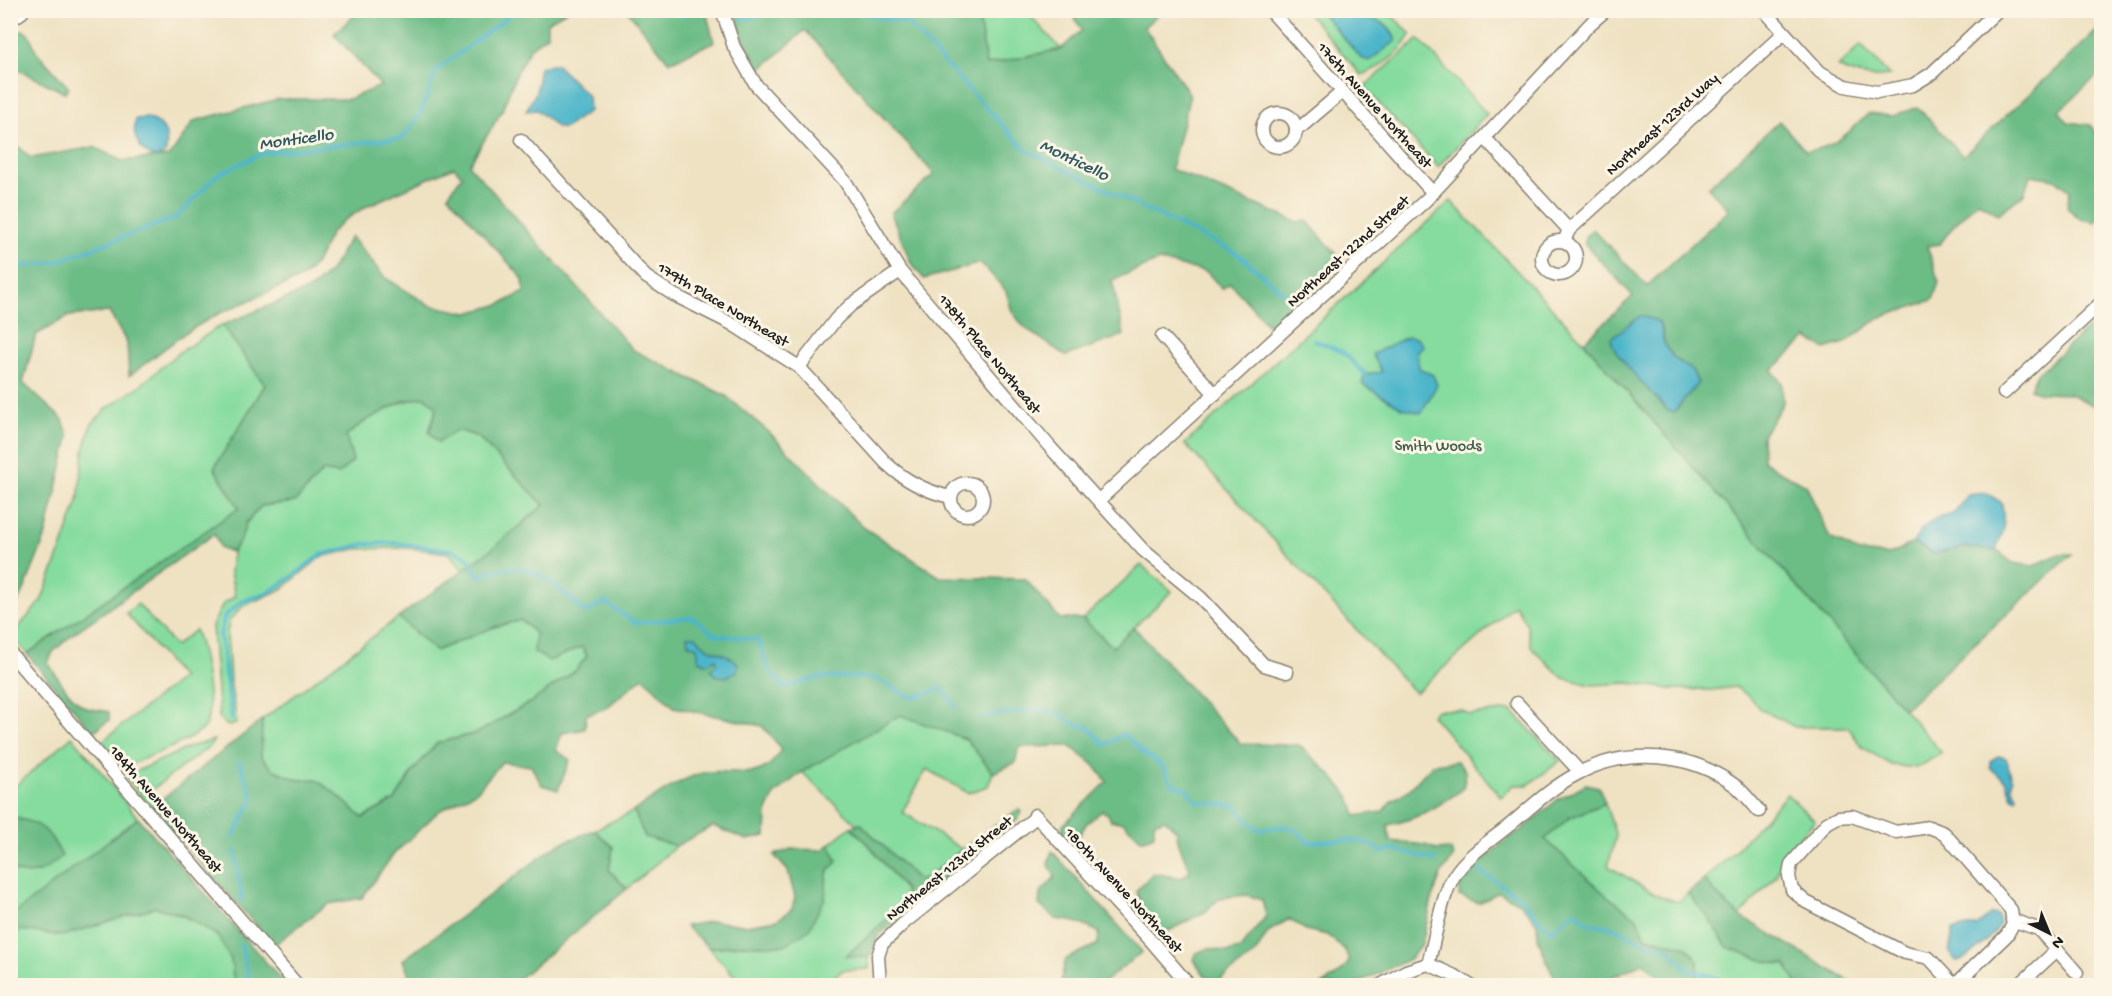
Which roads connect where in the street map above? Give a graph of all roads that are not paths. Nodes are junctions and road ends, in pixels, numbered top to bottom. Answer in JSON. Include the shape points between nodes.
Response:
{"nodes":[{"id":1,"x":20,"y":10,"type":"edge"},
{"id":2,"x":722,"y":10,"type":"edge"},
{"id":3,"x":1270,"y":10,"type":"edge"},
{"id":4,"x":1605,"y":10,"type":"edge"},
{"id":5,"x":1764,"y":10,"type":"edge"},
{"id":6,"x":1998,"y":10,"type":"edge"},
{"id":7,"x":10,"y":17,"type":"edge"},
{"id":8,"x":1784,"y":33,"type":"junction"},
{"id":9,"x":1342,"y":92,"type":"junction"},
{"id":10,"x":1296,"y":129,"type":"dead end"},
{"id":11,"x":1485,"y":138,"type":"junction"},
{"id":12,"x":521,"y":140,"type":"dead end"},
{"id":13,"x":1433,"y":193,"type":"junction"},
{"id":14,"x":900,"y":271,"type":"junction"},
{"id":15,"x":2102,"y":302,"type":"edge"},
{"id":16,"x":1162,"y":336,"type":"dead end"},
{"id":17,"x":799,"y":367,"type":"junction"},
{"id":18,"x":2004,"y":393,"type":"dead end"},
{"id":19,"x":1215,"y":394,"type":"junction"},
{"id":20,"x":950,"y":497,"type":"dead end"},
{"id":21,"x":1099,"y":500,"type":"junction"},
{"id":22,"x":10,"y":653,"type":"edge"},
{"id":23,"x":1287,"y":672,"type":"dead end"},
{"id":24,"x":1517,"y":703,"type":"dead end"},
{"id":25,"x":1580,"y":772,"type":"junction"},
{"id":26,"x":1759,"y":811,"type":"dead end"},
{"id":27,"x":1035,"y":816,"type":"joint"},
{"id":28,"x":2012,"y":920,"type":"junction"},
{"id":29,"x":2057,"y":950,"type":"junction"},
{"id":30,"x":1428,"y":964,"type":"junction"},
{"id":31,"x":2077,"y":973,"type":"dead end"},
{"id":32,"x":1955,"y":985,"type":"edge"},
{"id":33,"x":298,"y":986,"type":"edge"},
{"id":34,"x":880,"y":986,"type":"edge"},
{"id":35,"x":1190,"y":986,"type":"edge"},
{"id":36,"x":1379,"y":986,"type":"edge"},
{"id":37,"x":1471,"y":986,"type":"edge"},
{"id":38,"x":2018,"y":986,"type":"edge"}],
"edges":[{"from":1,"to":7,"type":"street"},
{"from":2,"to":14,"type":"street","name":"178th Place Northeast","via":[[734,47],[756,85],[845,181]]},
{"from":3,"to":9,"type":"street","name":"176th Avenue Northeast"},
{"from":4,"to":11,"type":"street","name":"Northeast 122nd Street"},
{"from":5,"to":8,"type":"street"},
{"from":6,"to":8,"type":"street","via":[[1932,74],[1913,85],[1877,92],[1845,86],[1820,72]]},
{"from":8,"to":11,"type":"street","name":"Northeast 123rd Way","via":[[1566,236]]},
{"from":9,"to":10,"type":"street"},
{"from":9,"to":13,"type":"street","name":"176th Avenue Northeast"},
{"from":11,"to":13,"type":"street","name":"Northeast 122nd Street"},
{"from":12,"to":17,"type":"street","name":"179th Place Northeast","via":[[646,277],[732,324]]},
{"from":13,"to":19,"type":"street","name":"Northeast 122nd Street"},
{"from":14,"to":17,"type":"street","via":[[836,319]]},
{"from":14,"to":21,"type":"street","name":"178th Place Northeast"},
{"from":15,"to":18,"type":"street"},
{"from":16,"to":19,"type":"street"},
{"from":17,"to":20,"type":"street","name":"179th Place Northeast","via":[[900,477]]},
{"from":19,"to":21,"type":"street","name":"Northeast 122nd Street"},
{"from":21,"to":23,"type":"street","name":"178th Place Northeast","via":[[1143,550],[1201,598],[1264,665]]},
{"from":22,"to":33,"type":"street","name":"184th Avenue Northeast"},
{"from":24,"to":25,"type":"street"},
{"from":25,"to":26,"type":"street","via":[[1632,756],[1671,759],[1700,766],[1737,788]]},
{"from":25,"to":30,"type":"street","via":[[1548,792],[1468,860],[1454,877],[1446,893]]},
{"from":27,"to":34,"type":"street","name":"Northeast 123rd Street","via":[[882,944],[878,956]]},
{"from":27,"to":35,"type":"street","name":"180th Avenue Northeast"},
{"from":28,"to":29,"type":"street","via":[[2038,928]]},
{"from":28,"to":32,"type":"street","via":[[2007,935]]},
{"from":28,"to":32,"type":"street","via":[[2011,910],[1944,832],[1929,827],[1896,832],[1852,816],[1838,817],[1827,823],[1791,864],[1792,890],[1806,902],[1905,953],[1929,958]]},
{"from":29,"to":31,"type":"street"},
{"from":29,"to":38,"type":"street"},
{"from":30,"to":36,"type":"street"},
{"from":30,"to":37,"type":"street"}]}
